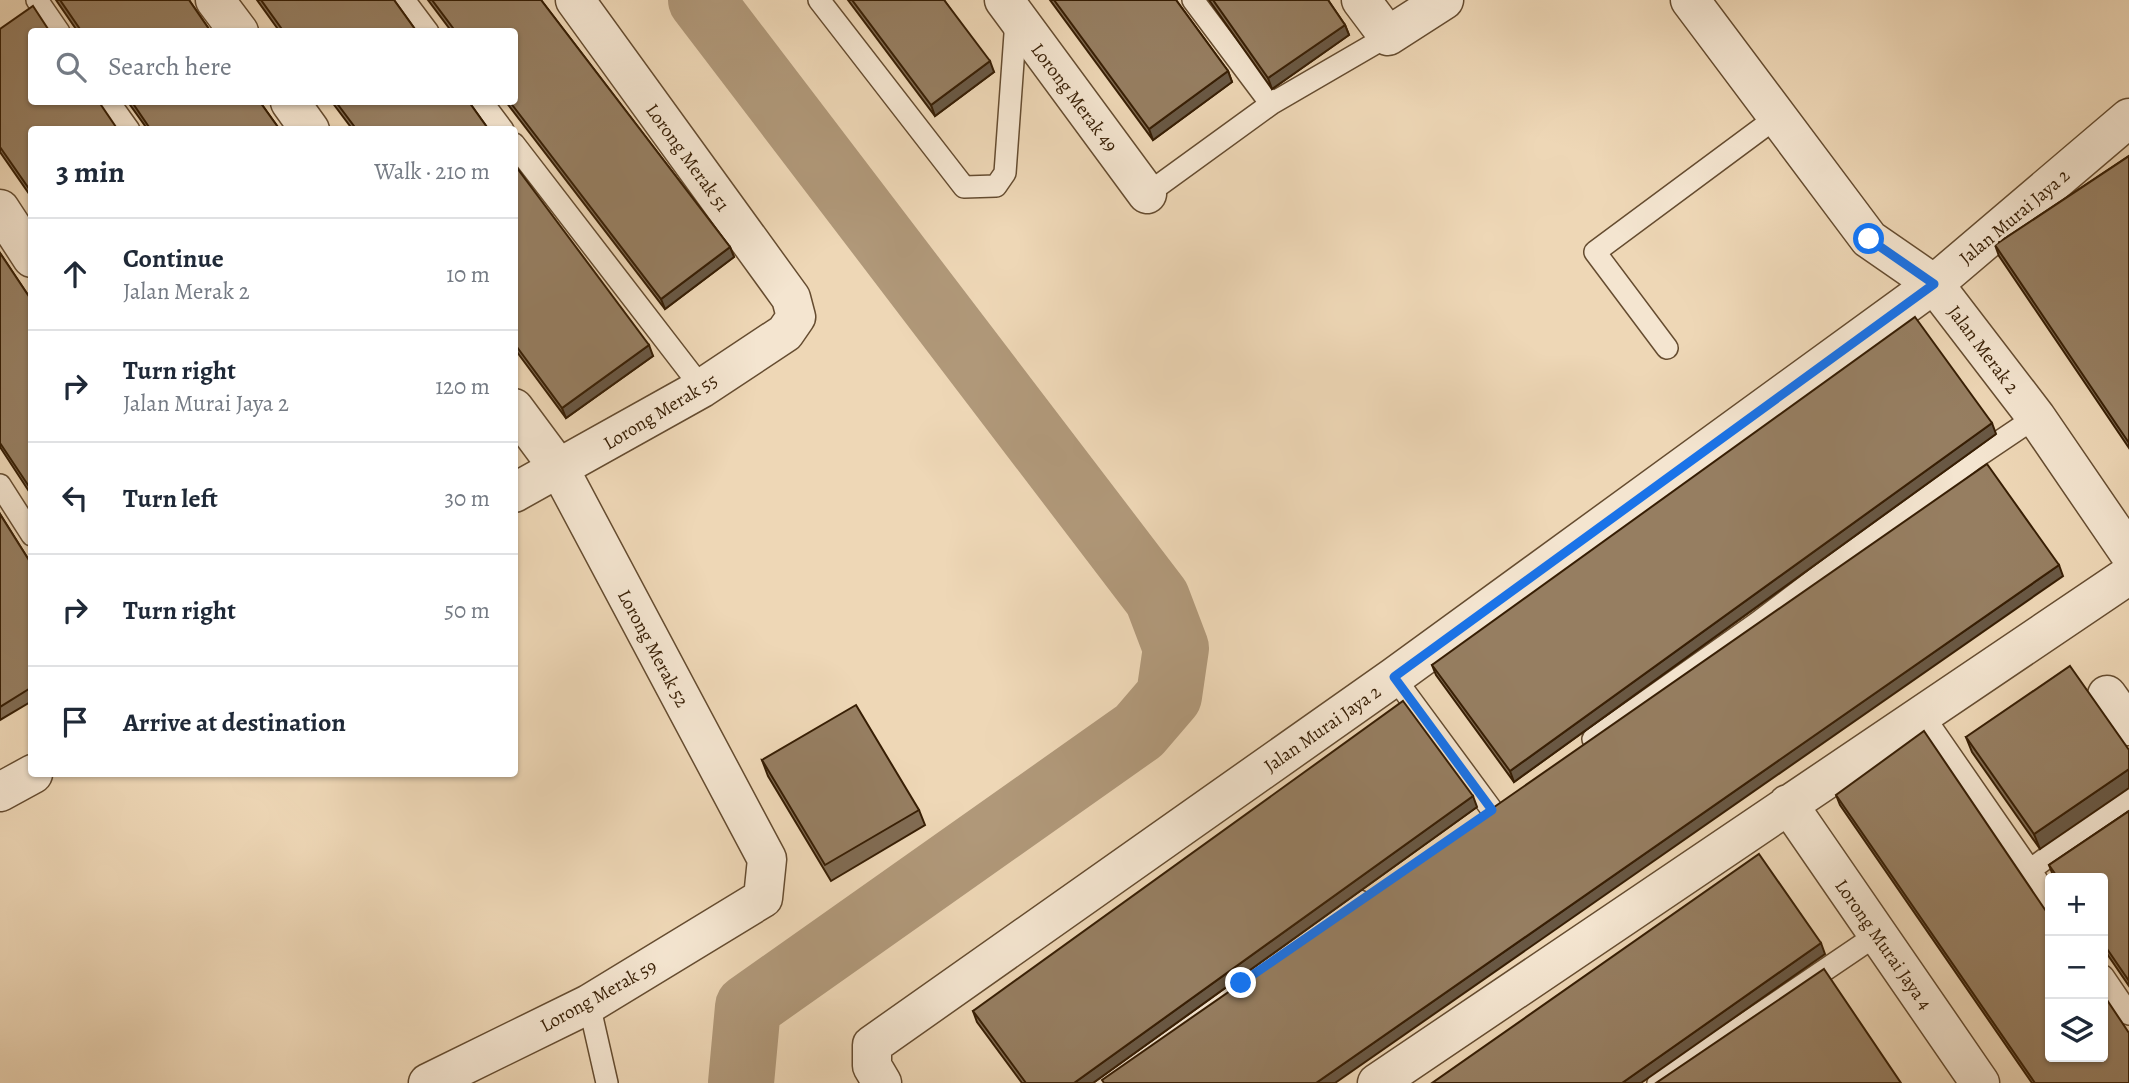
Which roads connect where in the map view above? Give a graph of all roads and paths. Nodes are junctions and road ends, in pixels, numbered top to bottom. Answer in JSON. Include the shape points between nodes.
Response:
{"nodes":[{"id":1,"x":37,"y":0,"type":"edge"},
{"id":2,"x":215,"y":0,"type":"edge"},
{"id":3,"x":404,"y":0,"type":"edge"},
{"id":4,"x":575,"y":0,"type":"edge"},
{"id":5,"x":819,"y":0,"type":"edge"},
{"id":6,"x":1193,"y":0,"type":"edge"},
{"id":7,"x":1361,"y":0,"type":"edge"},
{"id":8,"x":1444,"y":0,"type":"edge"},
{"id":9,"x":1690,"y":0,"type":"edge"},
{"id":10,"x":1010,"y":9,"type":"edge"},
{"id":11,"x":56,"y":28,"type":"edge"},
{"id":12,"x":236,"y":28,"type":"edge"},
{"id":13,"x":425,"y":28,"type":"edge"},
{"id":14,"x":1388,"y":36,"type":"junction"},
{"id":15,"x":1271,"y":104,"type":"junction"},
{"id":16,"x":111,"y":105,"type":"edge"},
{"id":17,"x":292,"y":105,"type":"edge"},
{"id":18,"x":484,"y":105,"type":"edge"},
{"id":19,"x":1777,"y":117,"type":"junction"},
{"id":20,"x":2129,"y":118,"type":"edge"},
{"id":21,"x":126,"y":126,"type":"edge"},
{"id":22,"x":307,"y":126,"type":"edge"},
{"id":23,"x":500,"y":126,"type":"edge"},
{"id":24,"x":518,"y":149,"type":"edge"},
{"id":25,"x":1147,"y":194,"type":"joint"},
{"id":26,"x":0,"y":209,"type":"edge"},
{"id":27,"x":28,"y":252,"type":"edge"},
{"id":28,"x":1934,"y":284,"type":"junction"},
{"id":29,"x":796,"y":317,"type":"joint"},
{"id":30,"x":1667,"y":348,"type":"dead end"},
{"id":31,"x":702,"y":388,"type":"junction"},
{"id":32,"x":518,"y":413,"type":"edge"},
{"id":33,"x":2036,"y":417,"type":"junction"},
{"id":34,"x":560,"y":470,"type":"junction"},
{"id":35,"x":0,"y":485,"type":"edge"},
{"id":36,"x":518,"y":491,"type":"edge"},
{"id":37,"x":28,"y":529,"type":"edge"},
{"id":38,"x":2129,"y":553,"type":"edge"},
{"id":39,"x":2129,"y":575,"type":"edge"},
{"id":40,"x":1394,"y":677,"type":"junction"},
{"id":41,"x":2108,"y":695,"type":"dead end"},
{"id":42,"x":1922,"y":714,"type":"junction"},
{"id":43,"x":2129,"y":726,"type":"edge"},
{"id":44,"x":1581,"y":748,"type":"edge"},
{"id":45,"x":28,"y":777,"type":"edge"},
{"id":46,"x":0,"y":792,"type":"edge"},
{"id":47,"x":1514,"y":794,"type":"edge"},
{"id":48,"x":2129,"y":797,"type":"edge"},
{"id":49,"x":1788,"y":804,"type":"junction"},
{"id":50,"x":1492,"y":810,"type":"junction"},
{"id":51,"x":1469,"y":826,"type":"edge"},
{"id":52,"x":2030,"y":870,"type":"junction"},
{"id":53,"x":1378,"y":888,"type":"edge"},
{"id":54,"x":2045,"y":892,"type":"edge"},
{"id":55,"x":763,"y":898,"type":"joint"},
{"id":56,"x":1878,"y":934,"type":"junction"},
{"id":57,"x":1822,"y":970,"type":"junction"},
{"id":58,"x":2108,"y":983,"type":"edge"},
{"id":59,"x":1837,"y":992,"type":"edge"},
{"id":60,"x":589,"y":1004,"type":"junction"},
{"id":61,"x":2129,"y":1014,"type":"edge"},
{"id":62,"x":428,"y":1083,"type":"edge"},
{"id":63,"x":607,"y":1083,"type":"edge"},
{"id":64,"x":883,"y":1083,"type":"edge"},
{"id":65,"x":1099,"y":1083,"type":"edge"},
{"id":66,"x":1377,"y":1083,"type":"edge"},
{"id":67,"x":1658,"y":1083,"type":"edge"},
{"id":68,"x":1980,"y":1083,"type":"edge"}],
"edges":[{"from":1,"to":11,"type":"lane"},
{"from":2,"to":12,"type":"street"},
{"from":3,"to":13,"type":"lane"},
{"from":4,"to":29,"type":"street","name":"Lorong Merak 51","via":[[790,298]]},
{"from":5,"to":10,"type":"lane","via":[[964,187],[996,186],[1005,173]]},
{"from":6,"to":15,"type":"lane"},
{"from":7,"to":14,"type":"street"},
{"from":8,"to":14,"type":"street"},
{"from":9,"to":19,"type":"street","name":"Jalan Merak 2"},
{"from":10,"to":25,"type":"street","name":"Lorong Merak 49"},
{"from":14,"to":15,"type":"lane"},
{"from":15,"to":25,"type":"lane"},
{"from":16,"to":21,"type":"lane"},
{"from":17,"to":22,"type":"street"},
{"from":18,"to":23,"type":"lane"},
{"from":19,"to":28,"type":"street","name":"Jalan Merak 2","via":[[1869,239]]},
{"from":19,"to":30,"type":"lane","via":[[1595,252]]},
{"from":20,"to":28,"type":"street","name":"Jalan Murai Jaya 2"},
{"from":24,"to":31,"type":"lane"},
{"from":26,"to":27,"type":"street"},
{"from":28,"to":33,"type":"street","name":"Jalan Merak 2"},
{"from":28,"to":40,"type":"street","name":"Jalan Murai Jaya 2"},
{"from":29,"to":31,"type":"street","name":"Lorong Merak 55","via":[[785,333]]},
{"from":31,"to":34,"type":"street","name":"Lorong Merak 55"},
{"from":32,"to":34,"type":"street","name":"Lorong Merak 52"},
{"from":33,"to":38,"type":"street","name":"Jalan Merak 2"},
{"from":33,"to":44,"type":"lane"},
{"from":34,"to":36,"type":"street","name":"Lorong Merak 55"},
{"from":34,"to":55,"type":"street","name":"Lorong Merak 52","via":[[766,859]]},
{"from":35,"to":37,"type":"lane"},
{"from":39,"to":42,"type":"street"},
{"from":40,"to":50,"type":"lane"},
{"from":40,"to":64,"type":"street","name":"Jalan Murai Jaya 2","via":[[872,1045],[872,1066]]},
{"from":41,"to":43,"type":"street"},
{"from":42,"to":49,"type":"street"},
{"from":42,"to":52,"type":"lane"},
{"from":45,"to":46,"type":"street"},
{"from":47,"to":50,"type":"lane"},
{"from":48,"to":52,"type":"lane"},
{"from":49,"to":56,"type":"street","name":"Lorong Murai Jaya 4"},
{"from":49,"to":66,"type":"street"},
{"from":50,"to":51,"type":"lane"},
{"from":52,"to":54,"type":"lane"},
{"from":53,"to":65,"type":"lane"},
{"from":55,"to":60,"type":"street","name":"Lorong Merak 59"},
{"from":56,"to":57,"type":"lane"},
{"from":56,"to":68,"type":"street","name":"Lorong Murai Jaya 4"},
{"from":57,"to":59,"type":"lane"},
{"from":57,"to":67,"type":"lane"},
{"from":58,"to":61,"type":"lane"},
{"from":60,"to":62,"type":"street","name":"Lorong Merak 59"},
{"from":60,"to":63,"type":"lane"}]}
